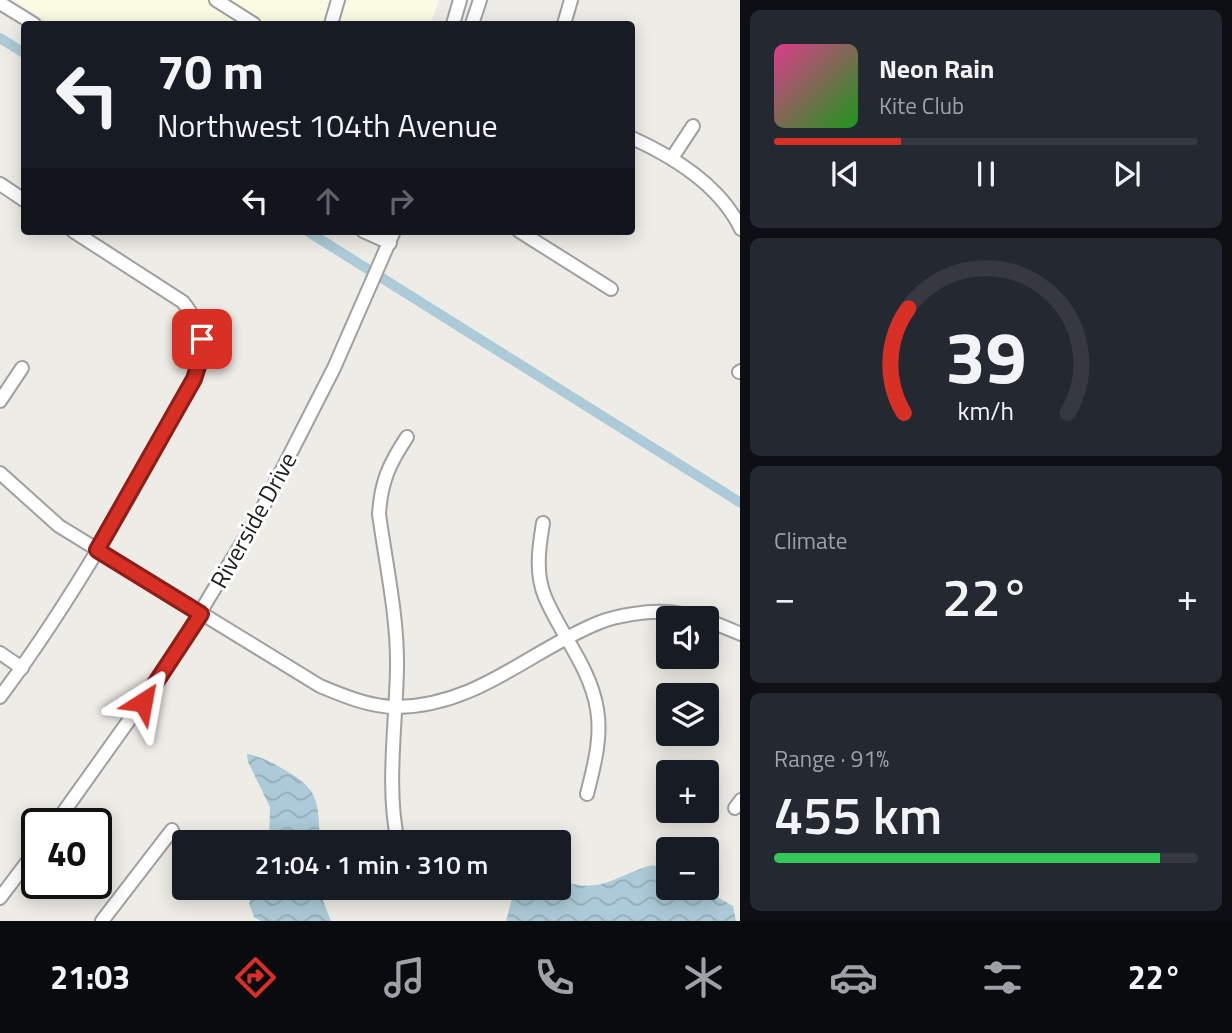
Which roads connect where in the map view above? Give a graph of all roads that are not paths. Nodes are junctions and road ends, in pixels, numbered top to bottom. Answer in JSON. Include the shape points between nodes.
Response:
{"nodes":[{"id":1,"x":216,"y":0,"type":"edge"},
{"id":2,"x":338,"y":0,"type":"edge"},
{"id":3,"x":460,"y":0,"type":"edge"},
{"id":4,"x":480,"y":0,"type":"edge"},
{"id":5,"x":571,"y":0,"type":"edge"},
{"id":6,"x":0,"y":3,"type":"edge"},
{"id":7,"x":29,"y":21,"type":"edge"},
{"id":8,"x":249,"y":21,"type":"edge"},
{"id":9,"x":332,"y":21,"type":"edge"},
{"id":10,"x":454,"y":21,"type":"edge"},
{"id":11,"x":473,"y":21,"type":"edge"},
{"id":12,"x":565,"y":21,"type":"edge"},
{"id":13,"x":693,"y":126,"type":"dead end"},
{"id":14,"x":635,"y":140,"type":"edge"},
{"id":15,"x":672,"y":158,"type":"junction"},
{"id":16,"x":0,"y":184,"type":"edge"},
{"id":17,"x":21,"y":198,"type":"edge"},
{"id":18,"x":740,"y":229,"type":"edge"},
{"id":19,"x":79,"y":235,"type":"edge"},
{"id":20,"x":525,"y":235,"type":"edge"},
{"id":21,"x":392,"y":237,"type":"edge"},
{"id":22,"x":611,"y":289,"type":"dead end"},
{"id":23,"x":22,"y":369,"type":"dead end"},
{"id":24,"x":0,"y":401,"type":"edge"},
{"id":25,"x":407,"y":438,"type":"dead end"},
{"id":26,"x":0,"y":472,"type":"edge"},
{"id":27,"x":543,"y":523,"type":"dead end"},
{"id":28,"x":97,"y":550,"type":"junction"},
{"id":29,"x":656,"y":612,"type":"edge"},
{"id":30,"x":201,"y":614,"type":"junction"},
{"id":31,"x":719,"y":625,"type":"edge"},
{"id":32,"x":740,"y":634,"type":"edge"},
{"id":33,"x":568,"y":639,"type":"junction"},
{"id":34,"x":0,"y":653,"type":"edge"},
{"id":35,"x":22,"y":668,"type":"junction"},
{"id":36,"x":0,"y":697,"type":"edge"},
{"id":37,"x":395,"y":707,"type":"junction"},
{"id":38,"x":587,"y":794,"type":"dead end"},
{"id":39,"x":67,"y":808,"type":"edge"},
{"id":40,"x":172,"y":830,"type":"dead end"},
{"id":41,"x":396,"y":830,"type":"edge"},
{"id":42,"x":21,"y":870,"type":"edge"},
{"id":43,"x":0,"y":898,"type":"edge"},
{"id":44,"x":110,"y":918,"type":"edge"}],
"edges":[{"from":1,"to":8,"type":"street"},
{"from":2,"to":9,"type":"street"},
{"from":3,"to":10,"type":"street"},
{"from":4,"to":11,"type":"street"},
{"from":5,"to":12,"type":"street"},
{"from":6,"to":7,"type":"street"},
{"from":13,"to":15,"type":"street"},
{"from":14,"to":15,"type":"street"},
{"from":15,"to":18,"type":"street","via":[[723,200]]},
{"from":16,"to":17,"type":"street"},
{"from":19,"to":28,"type":"street","via":[[183,302],[202,339],[194,379]]},
{"from":20,"to":22,"type":"street"},
{"from":21,"to":30,"type":"street","name":"Riverside Drive","via":[[329,378]]},
{"from":23,"to":24,"type":"street"},
{"from":25,"to":37,"type":"street","via":[[390,462],[379,514],[395,632]]},
{"from":26,"to":28,"type":"street","via":[[59,526]]},
{"from":27,"to":33,"type":"street","via":[[540,575],[545,596]]},
{"from":28,"to":30,"type":"street"},
{"from":28,"to":35,"type":"street"},
{"from":29,"to":33,"type":"street","via":[[599,622]]},
{"from":30,"to":37,"type":"street","via":[[320,686],[352,700]]},
{"from":30,"to":39,"type":"street","name":"Riverside Drive"},
{"from":31,"to":32,"type":"street"},
{"from":33,"to":37,"type":"street","via":[[464,695]]},
{"from":33,"to":38,"type":"street","via":[[597,709],[599,736]]},
{"from":34,"to":35,"type":"street"},
{"from":35,"to":36,"type":"street"},
{"from":37,"to":41,"type":"street"},
{"from":40,"to":44,"type":"street"},
{"from":42,"to":43,"type":"street"}]}
